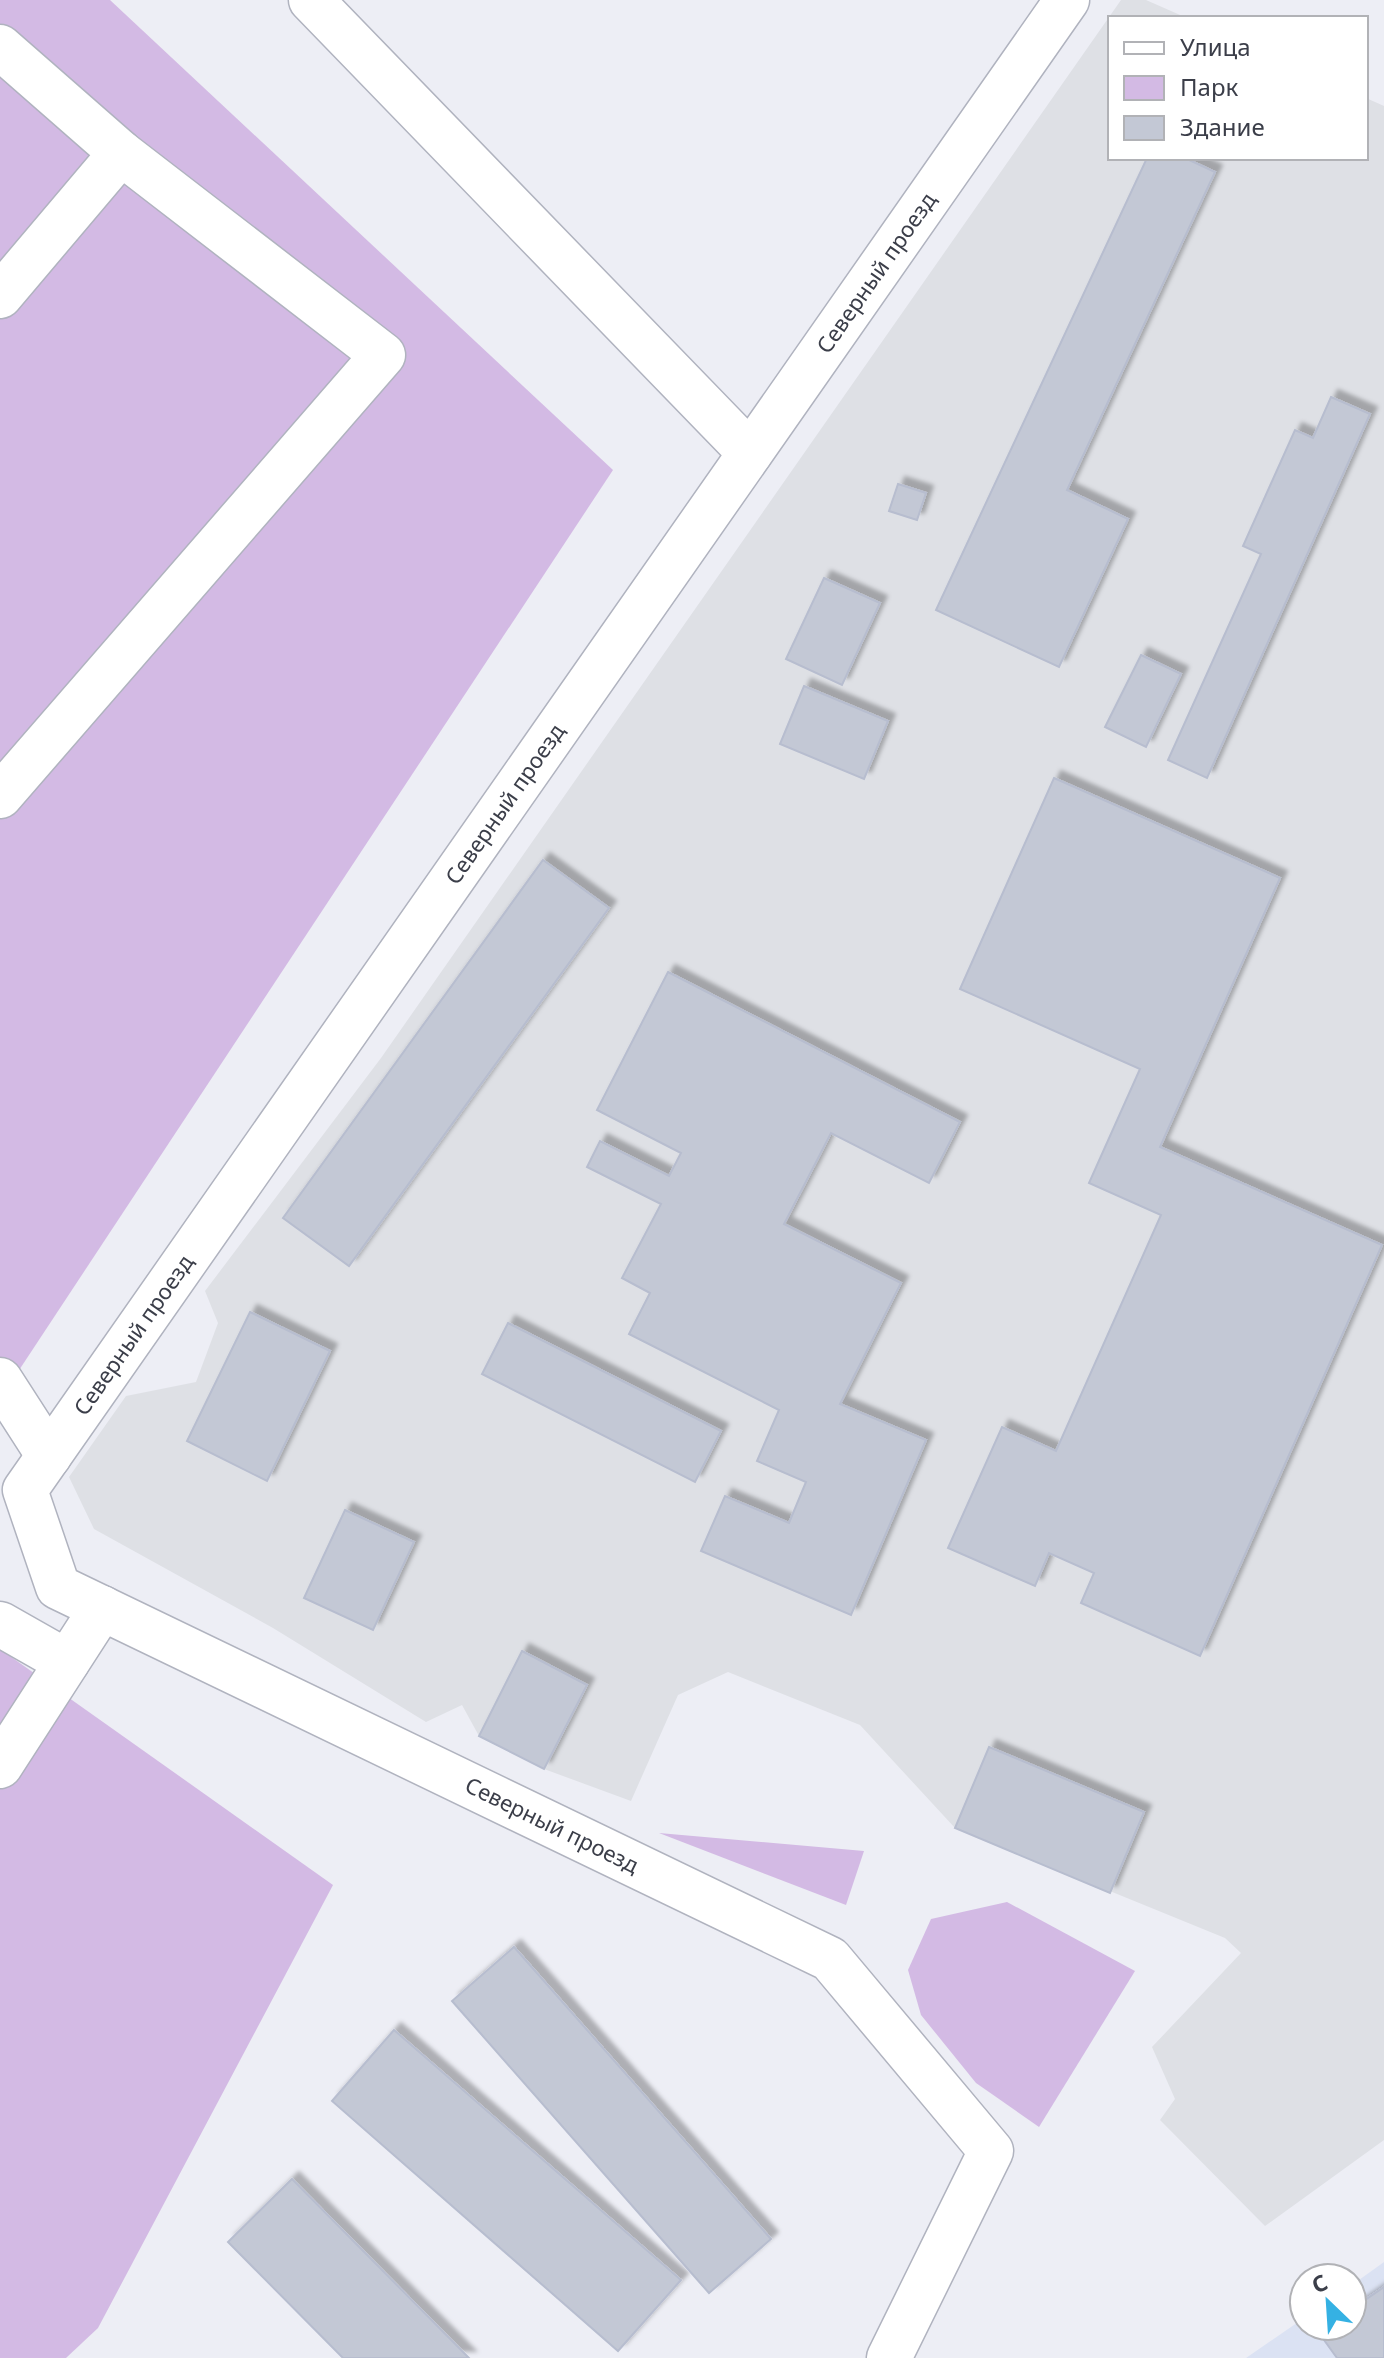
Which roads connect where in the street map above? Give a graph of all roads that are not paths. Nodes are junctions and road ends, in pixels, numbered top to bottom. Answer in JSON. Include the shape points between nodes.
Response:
{"nodes":[{"id":1,"x":311,"y":0,"type":"edge"},
{"id":2,"x":1067,"y":0,"type":"edge"},
{"id":3,"x":0,"y":47,"type":"edge"},
{"id":4,"x":121,"y":153,"type":"junction"},
{"id":5,"x":0,"y":296,"type":"edge"},
{"id":6,"x":750,"y":453,"type":"junction"},
{"id":7,"x":0,"y":796,"type":"edge"},
{"id":8,"x":0,"y":1380,"type":"edge"},
{"id":9,"x":49,"y":1456,"type":"junction"},
{"id":10,"x":102,"y":1608,"type":"junction"},
{"id":11,"x":0,"y":1624,"type":"edge"},
{"id":12,"x":67,"y":1662,"type":"junction"},
{"id":13,"x":0,"y":1766,"type":"edge"},
{"id":14,"x":889,"y":2358,"type":"edge"}],
"edges":[{"from":1,"to":6,"type":"street"},
{"from":2,"to":6,"type":"street","name":"Северный проезд"},
{"from":3,"to":4,"type":"street"},
{"from":4,"to":5,"type":"street"},
{"from":4,"to":7,"type":"street","via":[[383,355]]},
{"from":6,"to":9,"type":"street","name":"Северный проезд"},
{"from":8,"to":9,"type":"street"},
{"from":9,"to":10,"type":"street","name":"Северный проезд","via":[[25,1490],[58,1587]]},
{"from":10,"to":12,"type":"street"},
{"from":10,"to":14,"type":"street","name":"Северный проезд","via":[[830,1959],[991,2151]]},
{"from":11,"to":12,"type":"street"},
{"from":12,"to":13,"type":"street"}]}
